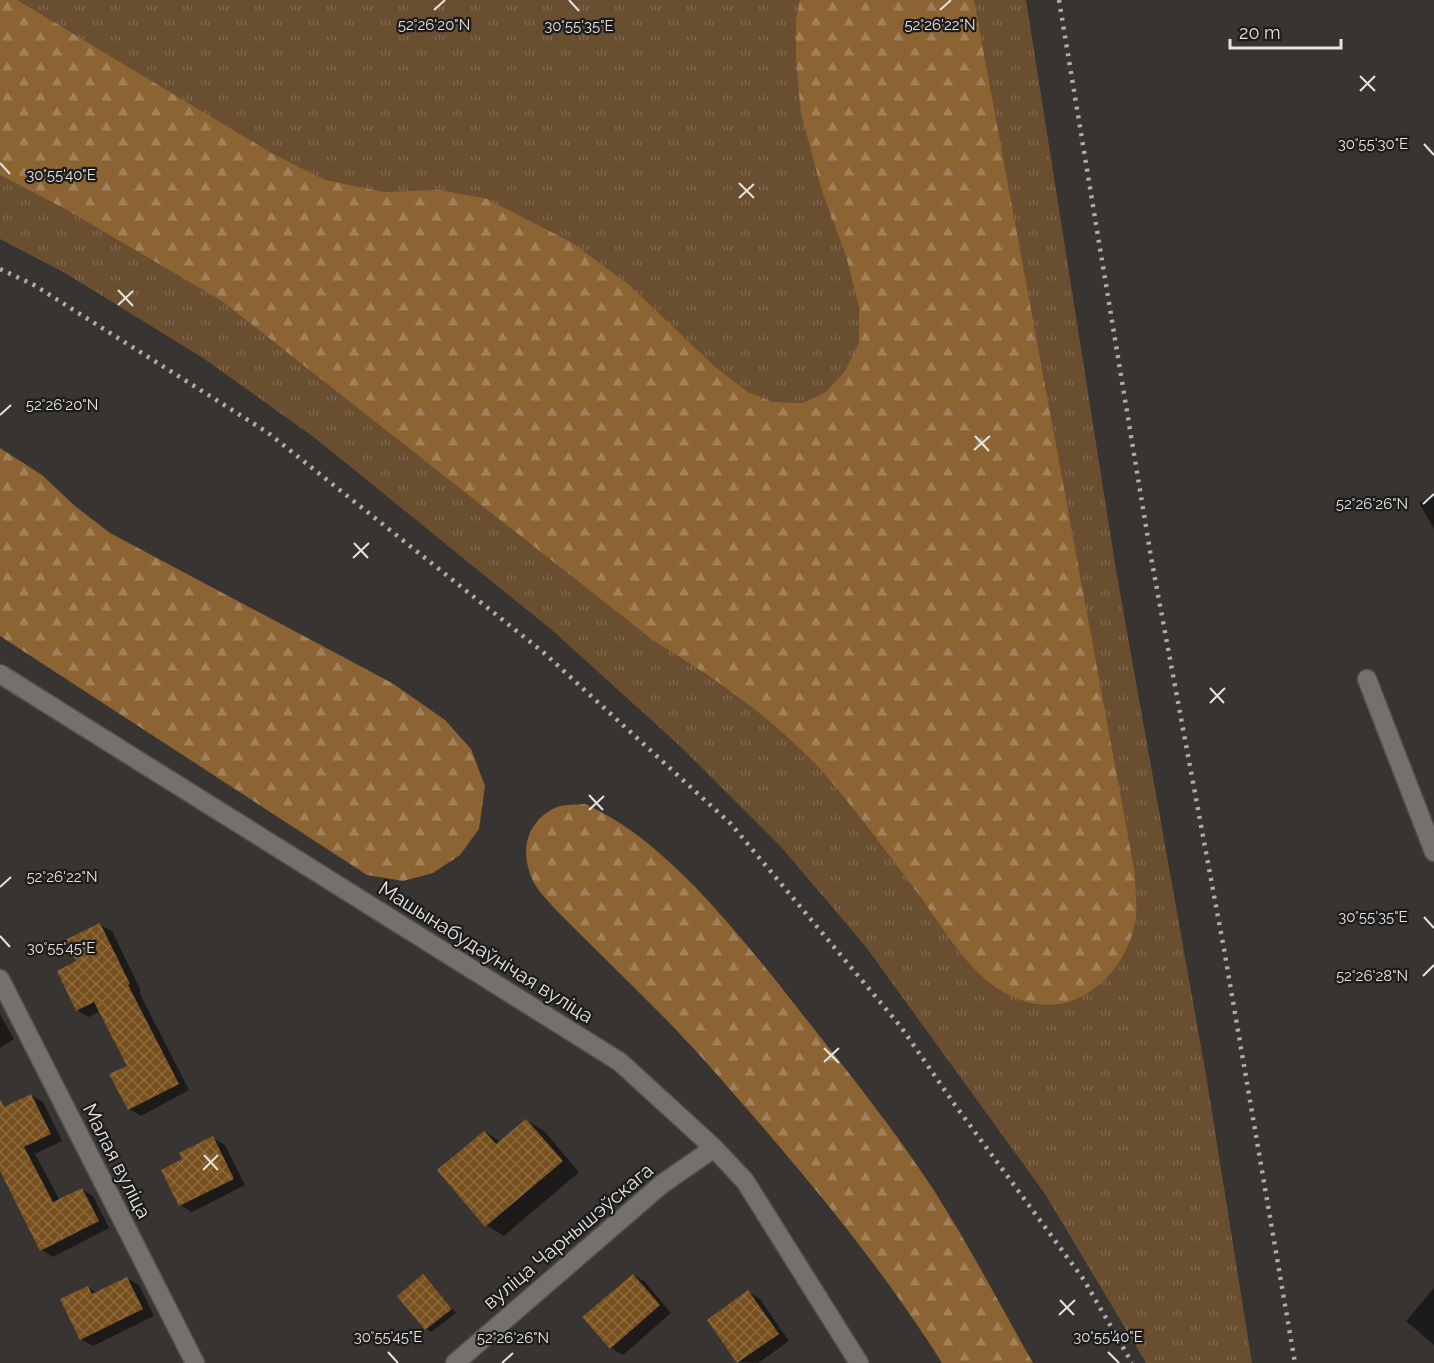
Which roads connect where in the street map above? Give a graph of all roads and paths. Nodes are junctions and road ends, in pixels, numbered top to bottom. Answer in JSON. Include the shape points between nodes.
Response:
{"nodes":[{"id":1,"x":0,"y":674,"type":"edge"},
{"id":2,"x":1367,"y":679,"type":"dead end"},
{"id":3,"x":1434,"y":852,"type":"edge"},
{"id":4,"x":0,"y":979,"type":"edge"},
{"id":5,"x":714,"y":1148,"type":"junction"},
{"id":6,"x":195,"y":1363,"type":"edge"},
{"id":7,"x":454,"y":1363,"type":"edge"},
{"id":8,"x":859,"y":1363,"type":"edge"}],
"edges":[{"from":1,"to":5,"type":"street","name":"Машынабудаўнічая вуліца","via":[[620,1062]]},
{"from":2,"to":3,"type":"street"},
{"from":4,"to":6,"type":"street","name":"Малая вуліца"},
{"from":5,"to":7,"type":"street","name":"вуліца Чарнышэўскага","via":[[662,1184]]},
{"from":5,"to":8,"type":"street","name":"Машынабудаўнічая вуліца","via":[[745,1181]]}]}
